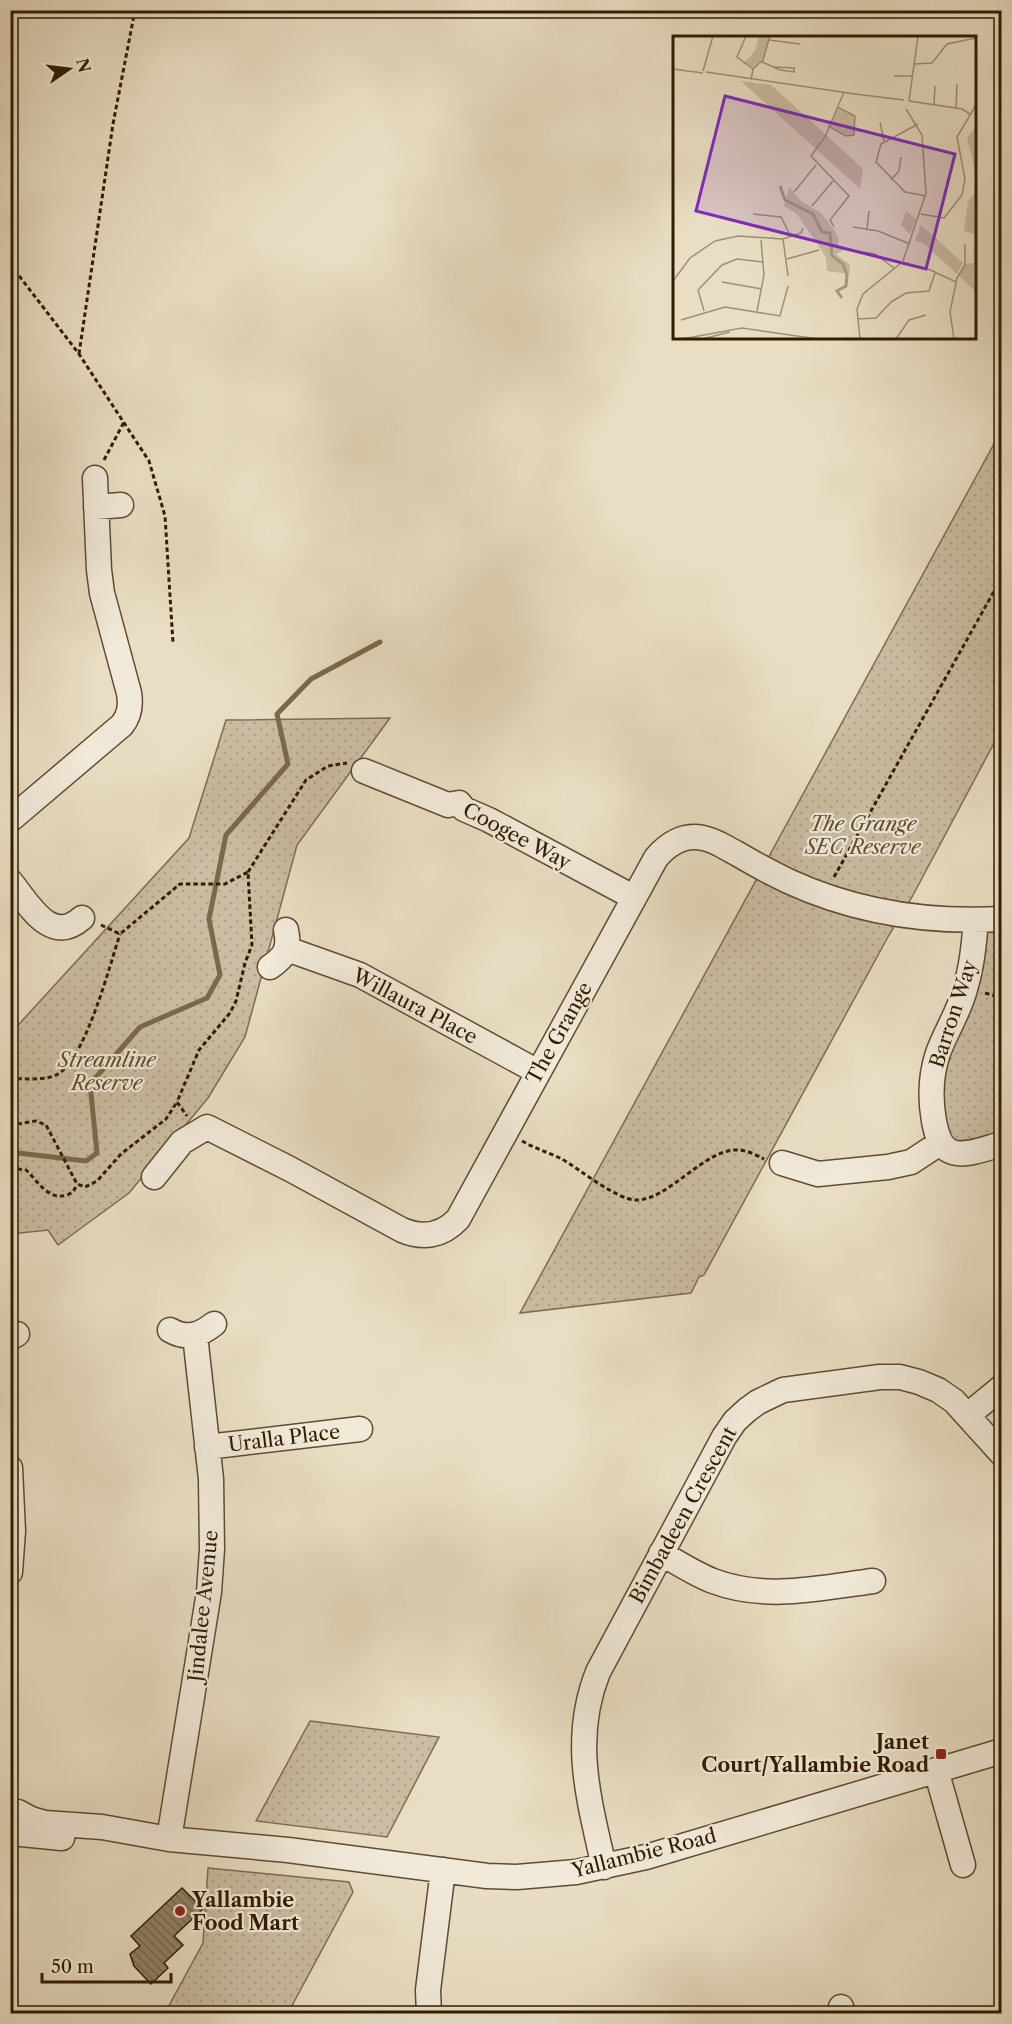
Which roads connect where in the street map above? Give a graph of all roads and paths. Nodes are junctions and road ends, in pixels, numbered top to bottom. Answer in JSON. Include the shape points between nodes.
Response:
{"nodes":[{"id":1,"x":135,"y":10,"type":"edge"},
{"id":2,"x":10,"y":264,"type":"edge"},
{"id":3,"x":79,"y":354,"type":"junction"},
{"id":4,"x":124,"y":422,"type":"junction"},
{"id":5,"x":95,"y":478,"type":"joint"},
{"id":6,"x":121,"y":505,"type":"dead end"},
{"id":7,"x":96,"y":507,"type":"junction"},
{"id":8,"x":1002,"y":577,"type":"edge"},
{"id":9,"x":173,"y":643,"type":"dead end"},
{"id":10,"x":364,"y":771,"type":"joint"},
{"id":11,"x":10,"y":820,"type":"edge"},
{"id":12,"x":248,"y":872,"type":"junction"},
{"id":13,"x":10,"y":881,"type":"edge"},
{"id":14,"x":824,"y":895,"type":"junction"},
{"id":15,"x":633,"y":897,"type":"junction"},
{"id":16,"x":82,"y":918,"type":"joint"},
{"id":17,"x":1002,"y":919,"type":"edge"},
{"id":18,"x":976,"y":920,"type":"junction"},
{"id":19,"x":120,"y":934,"type":"junction"},
{"id":20,"x":270,"y":968,"type":"dead end"},
{"id":21,"x":538,"y":1072,"type":"junction"},
{"id":22,"x":10,"y":1079,"type":"edge"},
{"id":23,"x":177,"y":1102,"type":"junction"},
{"id":24,"x":10,"y":1125,"type":"edge"},
{"id":25,"x":207,"y":1127,"type":"junction"},
{"id":26,"x":508,"y":1127,"type":"junction"},
{"id":27,"x":940,"y":1143,"type":"junction"},
{"id":28,"x":1002,"y":1144,"type":"edge"},
{"id":29,"x":782,"y":1163,"type":"joint"},
{"id":30,"x":10,"y":1168,"type":"edge"},
{"id":31,"x":154,"y":1177,"type":"dead end"},
{"id":32,"x":76,"y":1183,"type":"junction"},
{"id":33,"x":170,"y":1330,"type":"dead end"},
{"id":34,"x":1002,"y":1387,"type":"edge"},
{"id":35,"x":968,"y":1415,"type":"junction"},
{"id":36,"x":360,"y":1429,"type":"dead end"},
{"id":37,"x":207,"y":1448,"type":"junction"},
{"id":38,"x":1002,"y":1454,"type":"edge"},
{"id":39,"x":10,"y":1468,"type":"edge"},
{"id":40,"x":661,"y":1553,"type":"junction"},
{"id":41,"x":10,"y":1572,"type":"edge"},
{"id":42,"x":873,"y":1581,"type":"dead end"},
{"id":43,"x":1002,"y":1751,"type":"edge"},
{"id":44,"x":936,"y":1770,"type":"junction"},
{"id":45,"x":13,"y":1820,"type":"edge"},
{"id":46,"x":170,"y":1839,"type":"junction"},
{"id":47,"x":963,"y":1865,"type":"dead end"},
{"id":48,"x":604,"y":1867,"type":"junction"},
{"id":49,"x":443,"y":1870,"type":"junction"},
{"id":50,"x":429,"y":2013,"type":"edge"}],
"edges":[{"from":1,"to":3,"type":"path","via":[[113,124]]},
{"from":2,"to":3,"type":"path"},
{"from":3,"to":4,"type":"path"},
{"from":4,"to":5,"type":"path"},
{"from":4,"to":9,"type":"path","via":[[149,461],[165,516]]},
{"from":5,"to":7,"type":"street"},
{"from":6,"to":7,"type":"street"},
{"from":7,"to":11,"type":"street","via":[[102,593],[129,693],[129,714],[122,725]]},
{"from":8,"to":14,"type":"path"},
{"from":10,"to":12,"type":"path","via":[[347,763],[328,765],[306,780]]},
{"from":10,"to":15,"type":"street","name":"Coogee Way","via":[[448,805],[459,803]]},
{"from":12,"to":19,"type":"path","via":[[225,884],[180,884]]},
{"from":12,"to":23,"type":"path","via":[[252,945],[236,1001],[199,1050]]},
{"from":13,"to":16,"type":"street","via":[[47,924],[65,928]]},
{"from":14,"to":15,"type":"street","name":"The Grange","via":[[705,838],[694,837],[663,849]]},
{"from":14,"to":18,"type":"street","name":"The Grange","via":[[884,912]]},
{"from":15,"to":21,"type":"street","name":"The Grange"},
{"from":16,"to":19,"type":"path"},
{"from":17,"to":18,"type":"street","name":"The Grange"},
{"from":18,"to":27,"type":"street","name":"Barron Way","via":[[965,989],[934,1069],[933,1114]]},
{"from":19,"to":22,"type":"path","via":[[96,1013],[69,1066],[49,1077]]},
{"from":20,"to":21,"type":"street","name":"Willaura Place","via":[[284,956],[286,940],[360,975]]},
{"from":21,"to":26,"type":"street","name":"The Grange"},
{"from":23,"to":25,"type":"path","via":[[192,1121]]},
{"from":23,"to":32,"type":"path","via":[[166,1119],[121,1154],[97,1181],[85,1187]]},
{"from":24,"to":32,"type":"path","via":[[42,1122],[51,1130]]},
{"from":25,"to":26,"type":"street","name":"The Grange","via":[[402,1230],[424,1236],[444,1231],[458,1220]]},
{"from":25,"to":31,"type":"street","via":[[182,1142]]},
{"from":26,"to":29,"type":"path","via":[[529,1145],[632,1199],[660,1192],[729,1151],[745,1150]]},
{"from":27,"to":28,"type":"street","via":[[955,1153]]},
{"from":27,"to":29,"type":"street","via":[[911,1162],[878,1168],[818,1174]]},
{"from":30,"to":32,"type":"path","via":[[26,1170],[51,1194],[67,1195],[74,1191]]},
{"from":33,"to":37,"type":"street","name":"Jindalee Avenue","via":[[184,1336],[205,1330]]},
{"from":34,"to":35,"type":"street"},
{"from":35,"to":38,"type":"street","name":"Bimbadeen Crescent"},
{"from":35,"to":40,"type":"street","name":"Bimbadeen Crescent","via":[[938,1390],[900,1377],[783,1390],[758,1402],[735,1420]]},
{"from":36,"to":37,"type":"street","name":"Uralla Place"},
{"from":37,"to":46,"type":"street","name":"Jindalee Avenue","via":[[212,1514],[208,1592]]},
{"from":39,"to":41,"type":"street"},
{"from":40,"to":42,"type":"street","via":[[712,1581],[755,1592]]},
{"from":40,"to":48,"type":"street","name":"Bimbadeen Crescent","via":[[598,1672],[586,1709],[583,1765]]},
{"from":43,"to":44,"type":"street","name":"Yallambie Road"},
{"from":44,"to":47,"type":"street"},
{"from":44,"to":48,"type":"street","name":"Yallambie Road"},
{"from":45,"to":46,"type":"street","name":"Yallambie Road","via":[[29,1836],[101,1841]]},
{"from":46,"to":49,"type":"street","name":"Yallambie Road"},
{"from":48,"to":49,"type":"street","name":"Yallambie Road","via":[[517,1877]]},
{"from":49,"to":50,"type":"street","via":[[428,1990]]}]}
